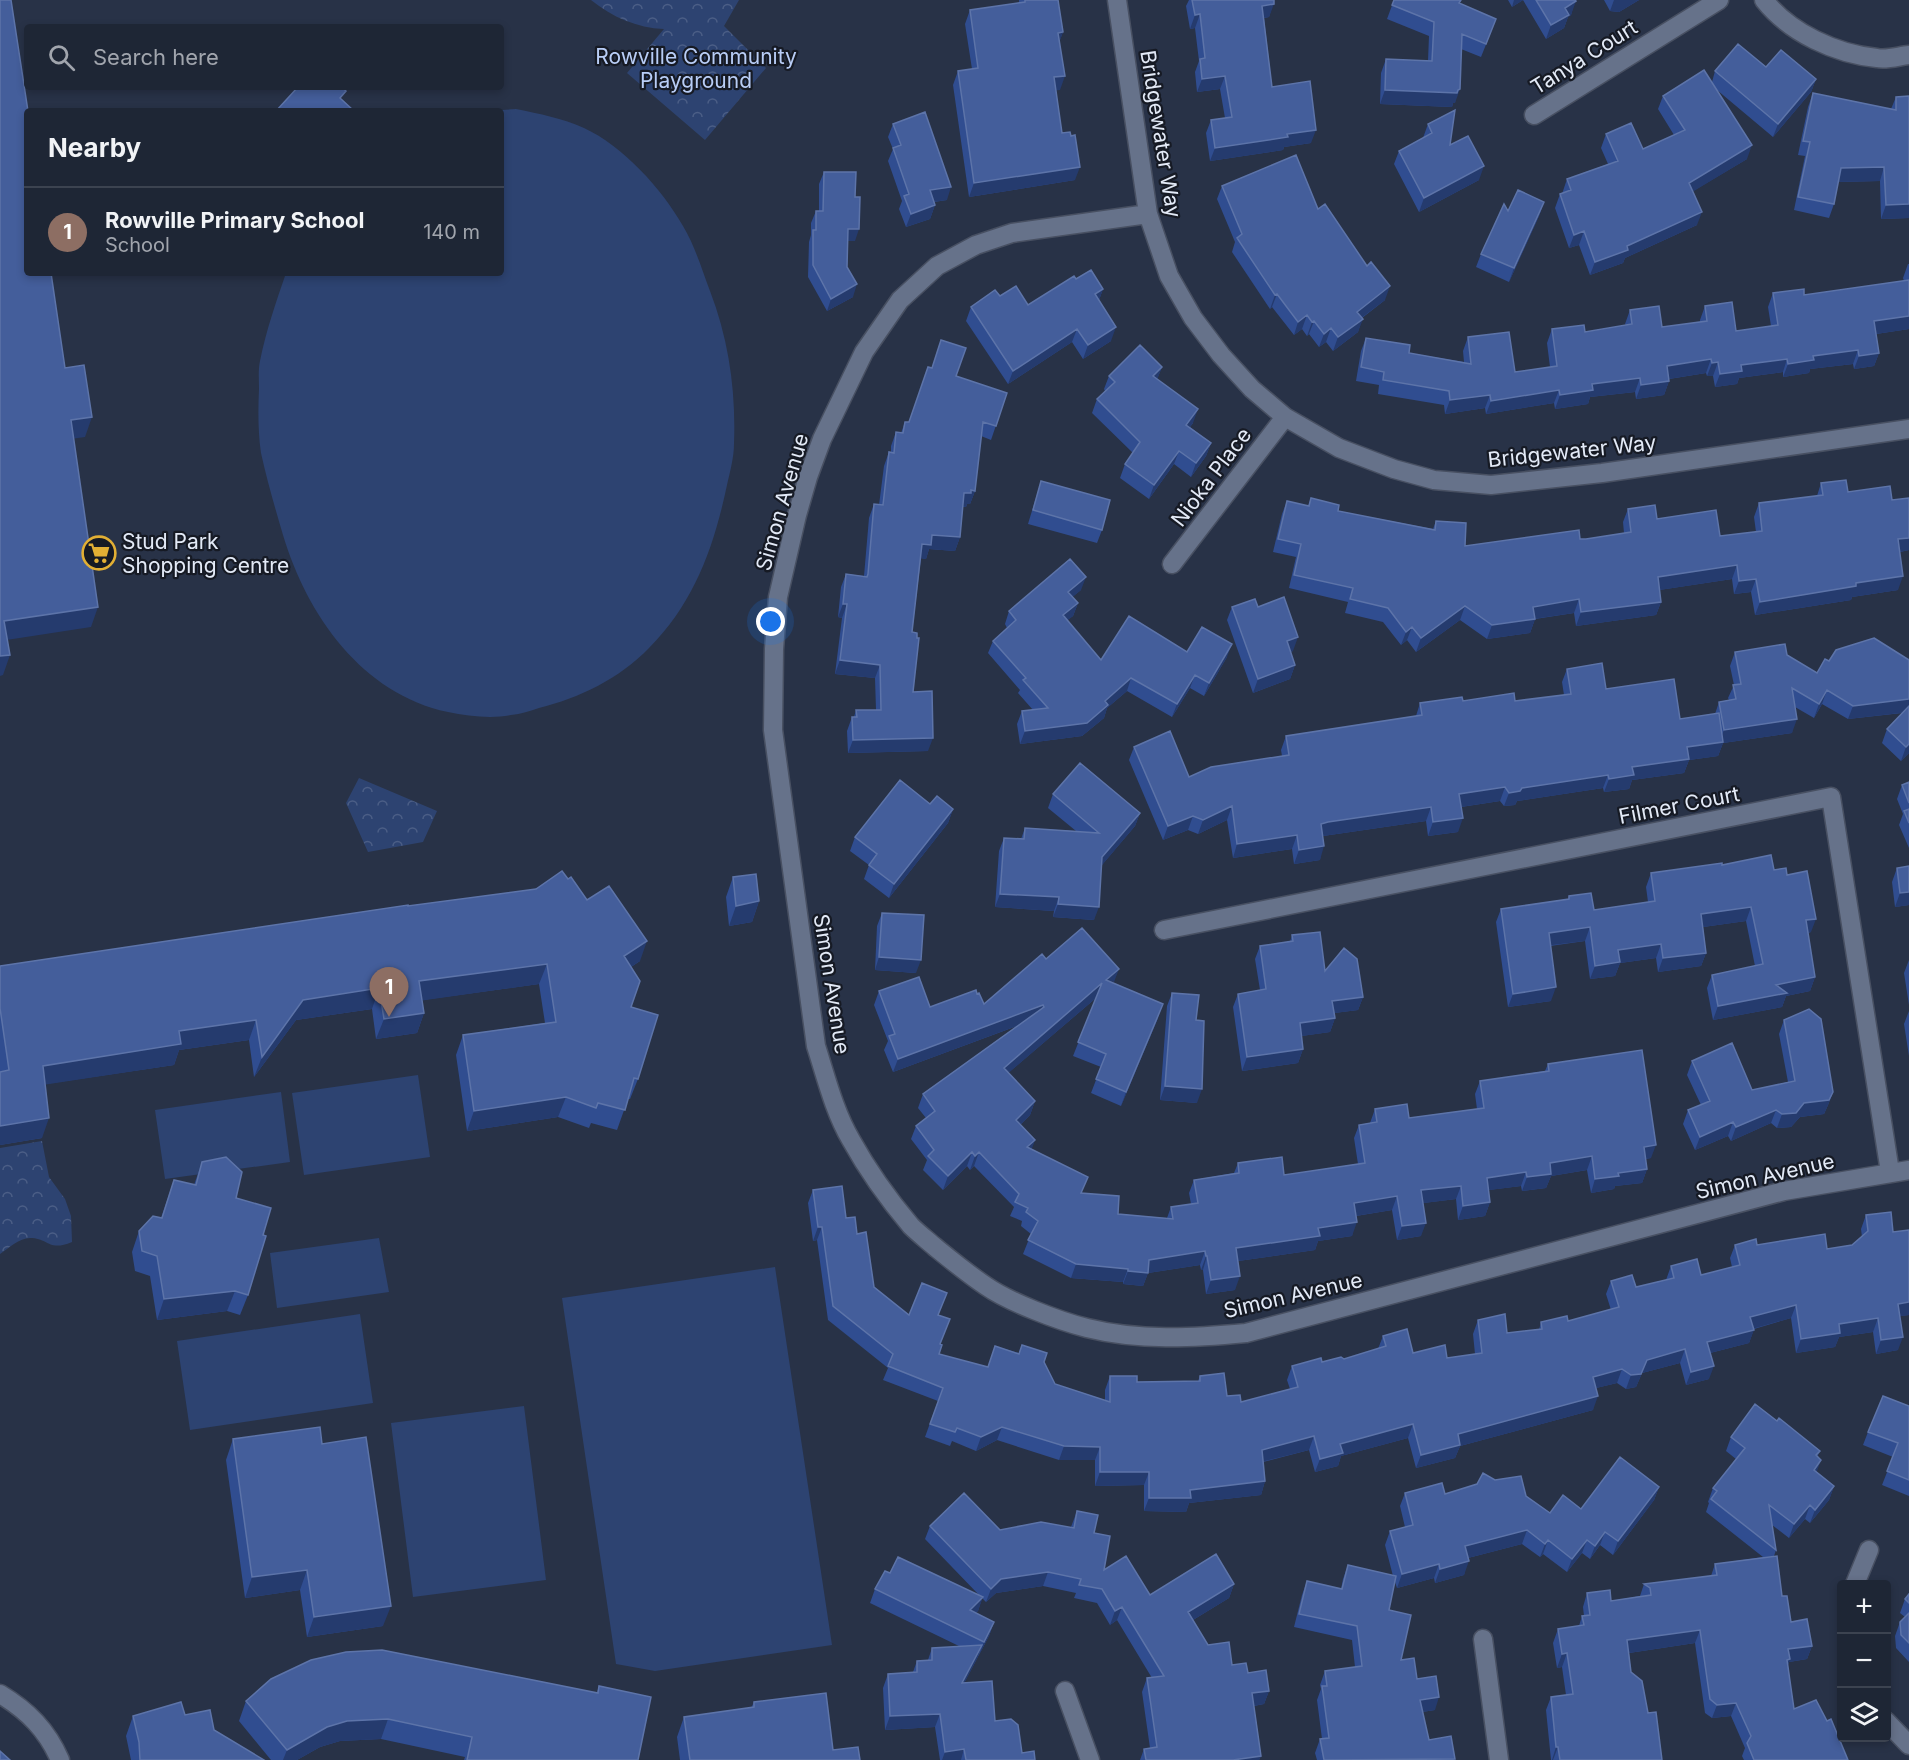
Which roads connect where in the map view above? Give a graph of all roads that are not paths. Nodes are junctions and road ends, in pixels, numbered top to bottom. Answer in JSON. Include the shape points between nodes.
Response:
{"nodes":[{"id":1,"x":1118,"y":0,"type":"edge"},
{"id":2,"x":1719,"y":0,"type":"edge"},
{"id":3,"x":1764,"y":0,"type":"edge"},
{"id":4,"x":1909,"y":56,"type":"edge"},
{"id":5,"x":1534,"y":115,"type":"dead end"},
{"id":6,"x":1148,"y":214,"type":"junction"},
{"id":7,"x":1285,"y":417,"type":"junction"},
{"id":8,"x":1909,"y":429,"type":"edge"},
{"id":9,"x":1172,"y":564,"type":"dead end"},
{"id":10,"x":1164,"y":930,"type":"dead end"},
{"id":11,"x":1909,"y":1170,"type":"edge"},
{"id":12,"x":1890,"y":1172,"type":"junction"},
{"id":13,"x":1869,"y":1550,"type":"dead end"},
{"id":14,"x":1857,"y":1580,"type":"edge"},
{"id":15,"x":1483,"y":1639,"type":"dead end"},
{"id":16,"x":1065,"y":1692,"type":"dead end"},
{"id":17,"x":0,"y":1694,"type":"edge"},
{"id":18,"x":1891,"y":1725,"type":"edge"},
{"id":19,"x":1909,"y":1745,"type":"edge"},
{"id":20,"x":60,"y":1760,"type":"edge"},
{"id":21,"x":1090,"y":1760,"type":"edge"},
{"id":22,"x":1499,"y":1760,"type":"edge"}],
"edges":[{"from":1,"to":6,"type":"street","name":"Bridgewater Way"},
{"from":2,"to":5,"type":"street","name":"Tanya Court"},
{"from":3,"to":4,"type":"street","via":[[1796,30],[1829,47],[1878,59]]},
{"from":6,"to":7,"type":"street","name":"Bridgewater Way","via":[[1169,276],[1193,318],[1252,389]]},
{"from":6,"to":12,"type":"street","name":"Simon Avenue","via":[[1012,233],[976,245],[937,266],[900,300],[864,352],[822,439],[797,515],[778,597],[773,730],[816,1046],[850,1139],[912,1227],[988,1287],[1037,1311],[1087,1328],[1128,1335],[1208,1337],[1246,1333],[1784,1191]]},
{"from":7,"to":8,"type":"street","name":"Bridgewater Way","via":[[1339,448],[1394,469],[1434,480],[1491,485]]},
{"from":7,"to":9,"type":"street","name":"Nioka Place"},
{"from":10,"to":12,"type":"street","name":"Filmer Court","via":[[1831,798]]},
{"from":11,"to":12,"type":"street","name":"Simon Avenue"},
{"from":13,"to":14,"type":"street"},
{"from":15,"to":22,"type":"street"},
{"from":16,"to":21,"type":"street"},
{"from":17,"to":20,"type":"street","via":[[35,1719]]},
{"from":18,"to":19,"type":"street"}]}
